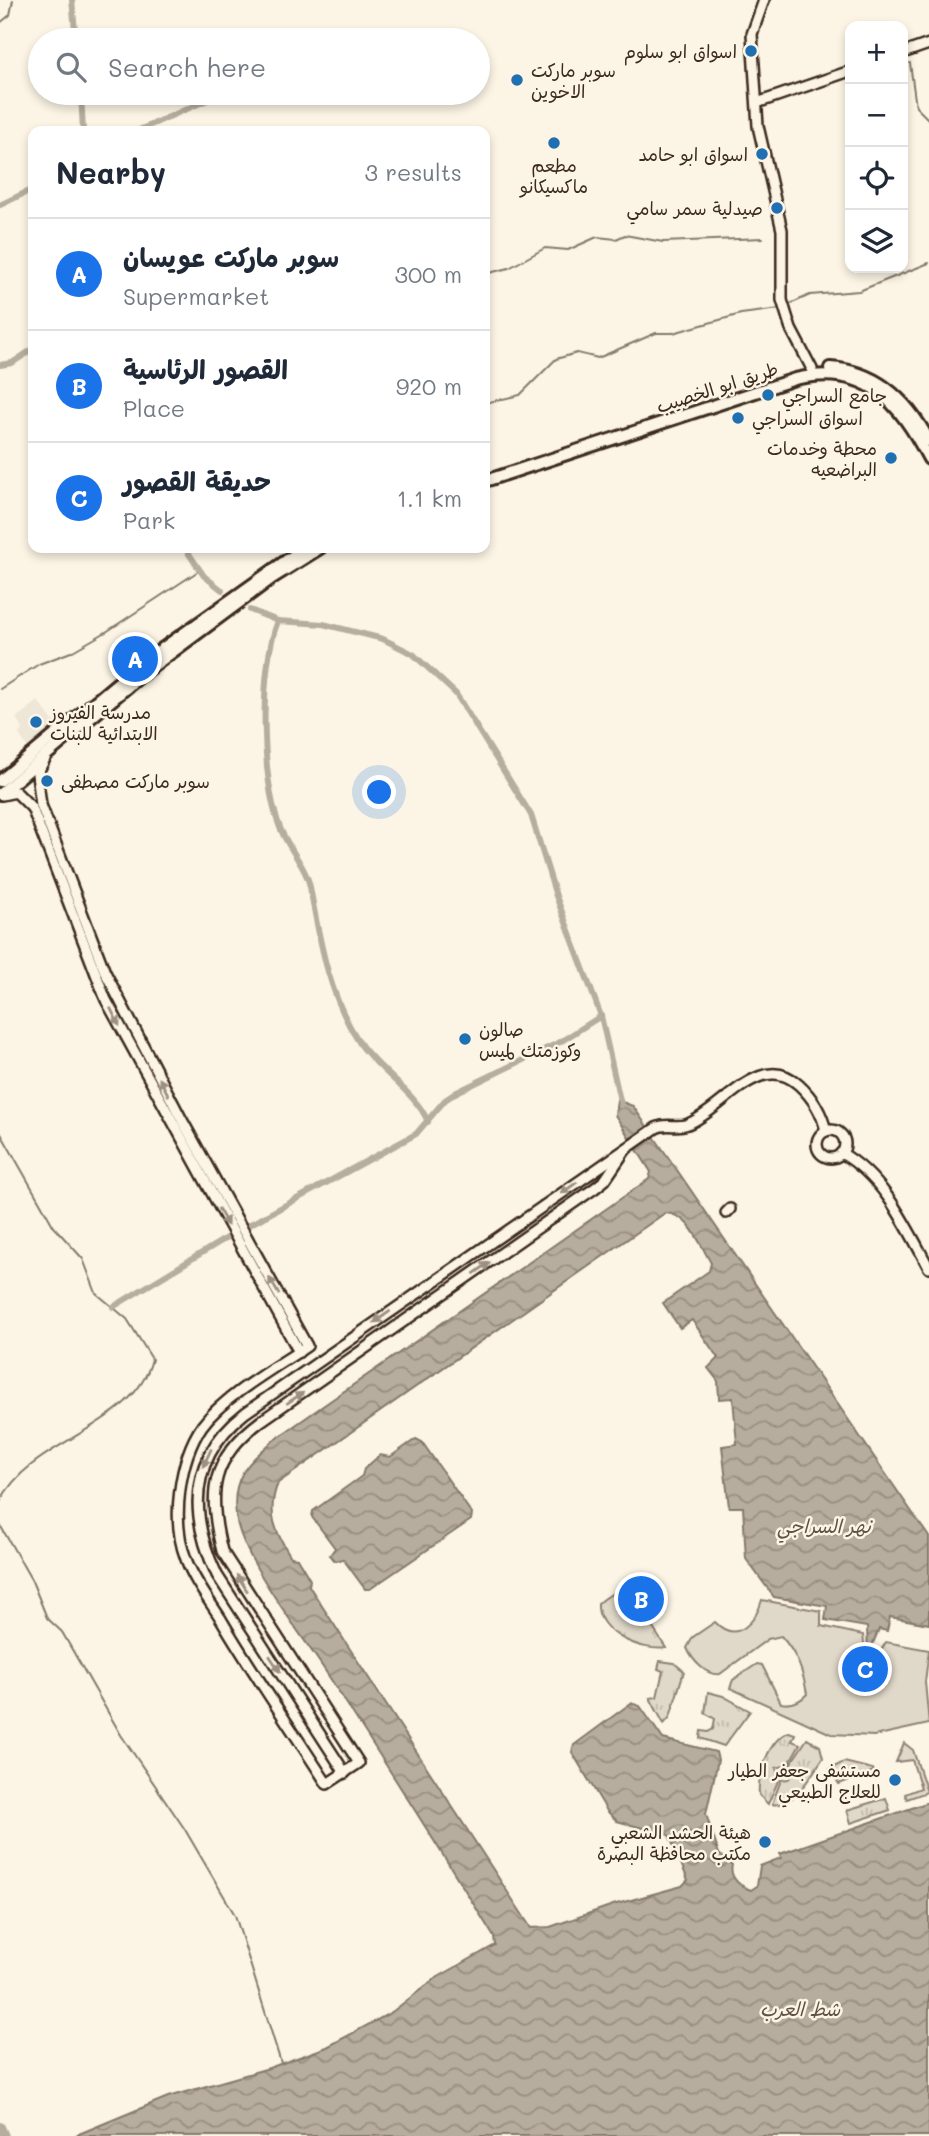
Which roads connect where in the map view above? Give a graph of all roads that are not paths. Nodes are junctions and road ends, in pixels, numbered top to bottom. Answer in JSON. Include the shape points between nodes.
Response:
{"nodes":[{"id":1,"x":764,"y":0,"type":"edge"},
{"id":2,"x":929,"y":44,"type":"edge"},
{"id":3,"x":908,"y":51,"type":"edge"},
{"id":4,"x":845,"y":73,"type":"edge"},
{"id":5,"x":757,"y":103,"type":"junction"},
{"id":6,"x":812,"y":369,"type":"junction"},
{"id":7,"x":929,"y":441,"type":"edge"},
{"id":8,"x":586,"y":443,"type":"junction"},
{"id":9,"x":929,"y":459,"type":"edge"},
{"id":10,"x":490,"y":472,"type":"edge"},
{"id":11,"x":490,"y":479,"type":"edge"},
{"id":12,"x":297,"y":553,"type":"edge"},
{"id":13,"x":312,"y":553,"type":"edge"},
{"id":14,"x":141,"y":670,"type":"junction"},
{"id":15,"x":54,"y":748,"type":"junction"},
{"id":16,"x":0,"y":781,"type":"edge"},
{"id":17,"x":0,"y":795,"type":"edge"},
{"id":18,"x":827,"y":1131,"type":"junction"},
{"id":19,"x":628,"y":1147,"type":"junction"},
{"id":20,"x":841,"y":1153,"type":"junction"},
{"id":21,"x":929,"y":1268,"type":"edge"},
{"id":22,"x":303,"y":1349,"type":"junction"},
{"id":23,"x":345,"y":1773,"type":"junction"}],
"edges":[{"from":1,"to":5,"type":"main road","via":[[751,34]]},
{"from":2,"to":3,"type":"main road"},
{"from":4,"to":5,"type":"main road"},
{"from":5,"to":6,"type":"main road","via":[[782,230],[782,300]]},
{"from":6,"to":7,"type":"main road","name":"طريق ابو الخصيب","via":[[845,369],[884,385],[908,407]]},
{"from":6,"to":8,"type":"main road","name":"طريق ابو الخصيب"},
{"from":8,"to":9,"type":"main road","name":"طريق ابو الخصيب","via":[[795,379],[830,375],[863,382],[892,401],[907,418]]},
{"from":8,"to":10,"type":"main road","name":"طريق ابو الخصيب"},
{"from":8,"to":11,"type":"main road","name":"طريق ابو الخصيب"},
{"from":12,"to":14,"type":"main road"},
{"from":13,"to":14,"type":"main road"},
{"from":14,"to":15,"type":"main road"},
{"from":14,"to":16,"type":"main road"},
{"from":15,"to":17,"type":"main road"},
{"from":22,"to":15,"type":"main road","one_way":true,"via":[[100,960],[37,788],[42,762]]},
{"from":17,"to":22,"type":"main road","one_way":true,"via":[[16,792],[32,808],[106,1000]]},
{"from":18,"to":19,"type":"main road","via":[[810,1095],[776,1072],[759,1076],[687,1125],[656,1128]]},
{"from":18,"to":20,"type":"main road","via":[[842,1136],[845,1145]]},
{"from":18,"to":20,"type":"main road","via":[[818,1141],[818,1149],[828,1157]]},
{"from":23,"to":19,"type":"main road","one_way":true,"via":[[359,1763],[222,1551],[214,1520],[214,1491],[224,1457],[238,1438],[261,1420],[595,1188]]},
{"from":19,"to":23,"type":"main road","one_way":true,"via":[[245,1413],[219,1436],[208,1454],[201,1471],[198,1513],[206,1552]]},
{"from":20,"to":21,"type":"main road","via":[[875,1180]]},
{"from":22,"to":23,"type":"main road","via":[[203,1424],[186,1460],[178,1508],[186,1560],[255,1676],[327,1784]]}]}
